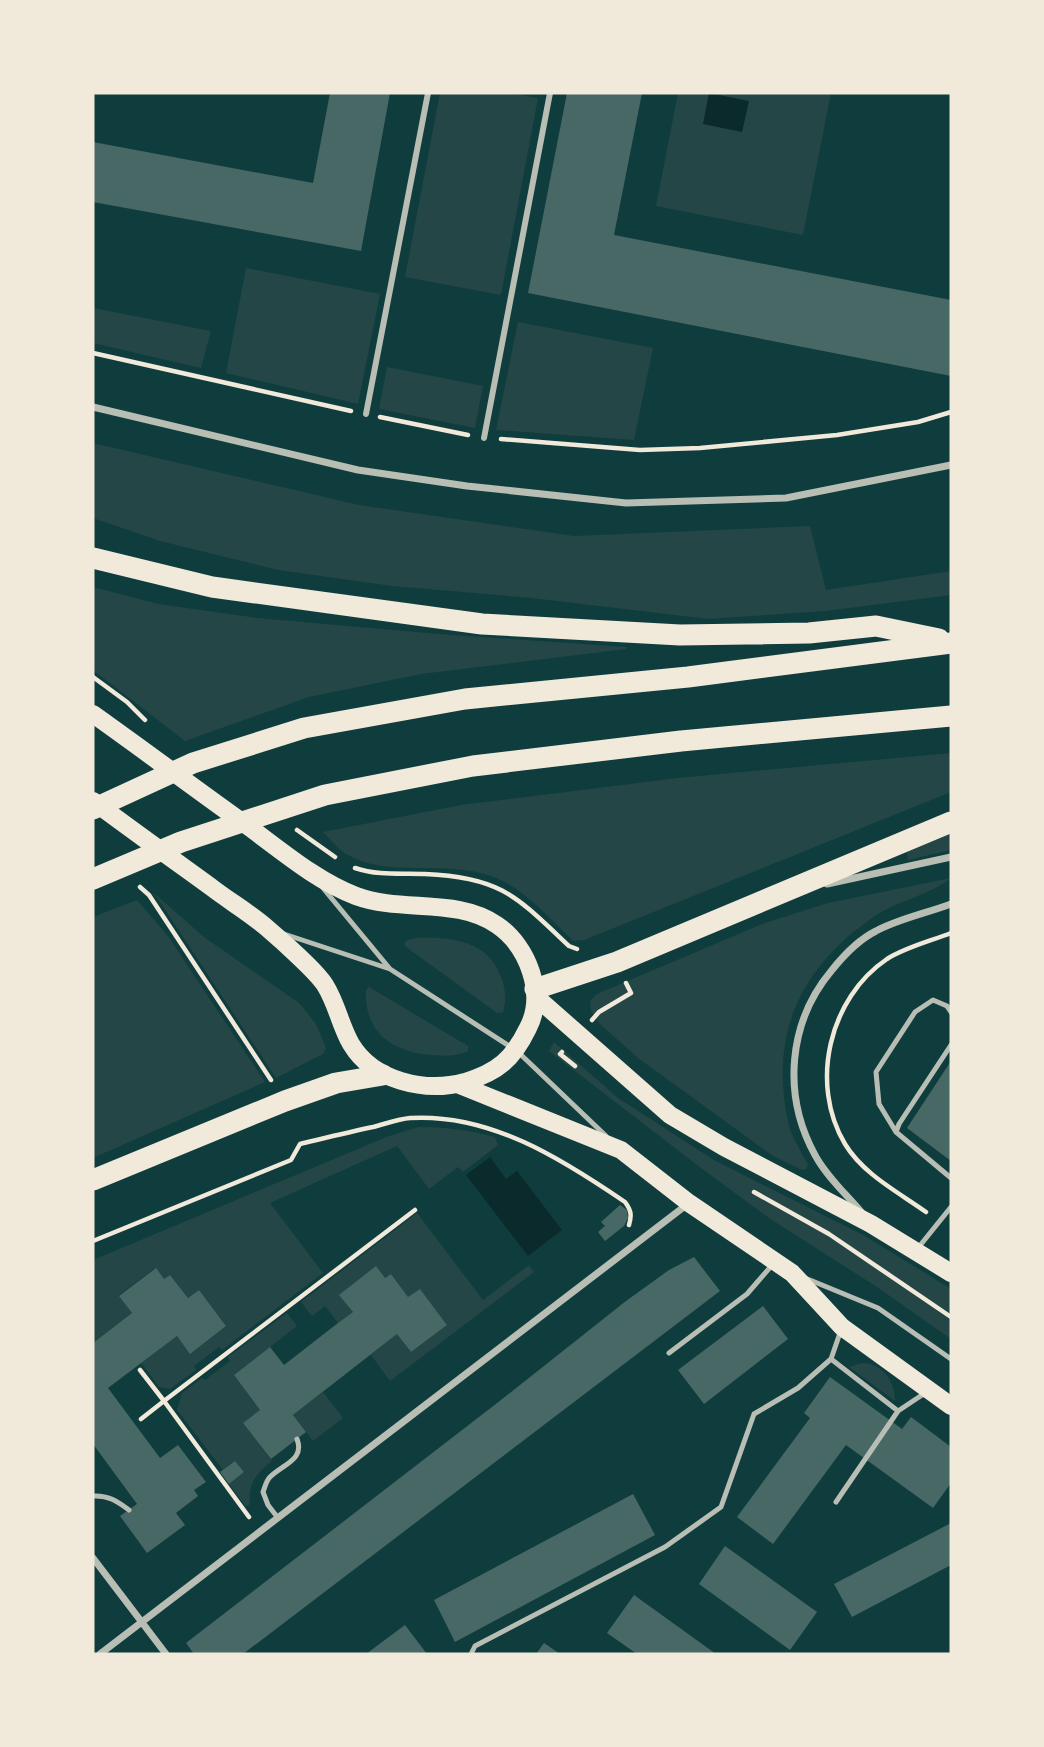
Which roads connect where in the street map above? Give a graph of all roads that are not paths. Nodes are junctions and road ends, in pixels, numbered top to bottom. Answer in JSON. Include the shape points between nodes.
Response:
{"nodes":[{"id":1,"x":428,"y":93,"type":"edge"},
{"id":2,"x":550,"y":93,"type":"edge"},
{"id":3,"x":93,"y":407,"type":"edge"},
{"id":4,"x":366,"y":414,"type":"road end"},
{"id":5,"x":484,"y":438,"type":"road end"},
{"id":6,"x":951,"y":465,"type":"edge"},
{"id":7,"x":93,"y":558,"type":"edge"},
{"id":8,"x":951,"y":642,"type":"edge"},
{"id":9,"x":93,"y":715,"type":"edge"},
{"id":10,"x":951,"y":716,"type":"edge"},
{"id":11,"x":93,"y":801,"type":"edge"},
{"id":12,"x":93,"y":808,"type":"edge"},
{"id":13,"x":951,"y":821,"type":"edge"},
{"id":14,"x":951,"y":857,"type":"edge"},
{"id":15,"x":312,"y":874,"type":"junction"},
{"id":16,"x":93,"y":879,"type":"edge"},
{"id":17,"x":785,"y":892,"type":"junction"},
{"id":18,"x":951,"y":904,"type":"edge"},
{"id":19,"x":267,"y":928,"type":"junction"},
{"id":20,"x":390,"y":969,"type":"junction"},
{"id":21,"x":535,"y":993,"type":"junction"},
{"id":22,"x":951,"y":1012,"type":"edge"},
{"id":23,"x":951,"y":1045,"type":"edge"},
{"id":24,"x":517,"y":1051,"type":"junction"},
{"id":25,"x":383,"y":1075,"type":"junction"},
{"id":26,"x":457,"y":1084,"type":"junction"},
{"id":27,"x":896,"y":1132,"type":"junction"},
{"id":28,"x":621,"y":1150,"type":"junction"},
{"id":29,"x":951,"y":1178,"type":"edge"},
{"id":30,"x":93,"y":1180,"type":"edge"},
{"id":31,"x":689,"y":1203,"type":"junction"},
{"id":32,"x":951,"y":1207,"type":"edge"},
{"id":33,"x":871,"y":1224,"type":"junction"},
{"id":34,"x":916,"y":1250,"type":"junction"},
{"id":35,"x":775,"y":1262,"type":"junction"},
{"id":36,"x":792,"y":1273,"type":"junction"},
{"id":37,"x":951,"y":1273,"type":"edge"},
{"id":38,"x":842,"y":1326,"type":"junction"},
{"id":39,"x":669,"y":1353,"type":"dead end"},
{"id":40,"x":831,"y":1359,"type":"junction"},
{"id":41,"x":951,"y":1359,"type":"edge"},
{"id":42,"x":935,"y":1394,"type":"junction"},
{"id":43,"x":951,"y":1406,"type":"edge"},
{"id":44,"x":898,"y":1411,"type":"junction"},
{"id":45,"x":297,"y":1439,"type":"dead end"},
{"id":46,"x":93,"y":1496,"type":"edge"},
{"id":47,"x":836,"y":1502,"type":"dead end"},
{"id":48,"x":129,"y":1510,"type":"dead end"},
{"id":49,"x":278,"y":1518,"type":"junction"},
{"id":50,"x":93,"y":1558,"type":"edge"},
{"id":51,"x":142,"y":1623,"type":"junction"},
{"id":52,"x":100,"y":1654,"type":"edge"},
{"id":53,"x":166,"y":1654,"type":"edge"},
{"id":54,"x":471,"y":1654,"type":"edge"}],
"edges":[{"from":1,"to":4,"type":"street"},
{"from":2,"to":5,"type":"street"},
{"from":3,"to":6,"type":"street","via":[[358,470],[626,503],[786,498]]},
{"from":7,"to":8,"type":"highway","via":[[212,587],[482,624],[680,635],[808,634],[876,626]]},
{"from":8,"to":12,"type":"highway","via":[[688,677],[465,699],[304,728],[193,763]]},
{"from":9,"to":15,"type":"main road"},
{"from":10,"to":16,"type":"highway","via":[[473,766],[325,795],[181,842]]},
{"from":11,"to":19,"type":"main road"},
{"from":13,"to":17,"type":"highway"},
{"from":14,"to":17,"type":"street"},
{"from":15,"to":20,"type":"lane"},
{"from":15,"to":21,"type":"main road","via":[[356,896],[390,905],[472,911],[498,925],[517,944]]},
{"from":17,"to":21,"type":"highway"},
{"from":18,"to":33,"type":"street","via":[[876,931],[845,954],[819,985],[802,1021],[794,1058],[796,1104],[803,1131],[816,1158]]},
{"from":19,"to":20,"type":"lane"},
{"from":19,"to":25,"type":"main road","via":[[324,983],[352,1046]]},
{"from":20,"to":24,"type":"lane"},
{"from":21,"to":24,"type":"main road","via":[[532,1022]]},
{"from":21,"to":33,"type":"main road","via":[[670,1115]]},
{"from":22,"to":27,"type":"lane","via":[[933,1000],[915,1012],[876,1072],[879,1104]]},
{"from":23,"to":27,"type":"lane"},
{"from":24,"to":26,"type":"main road","via":[[480,1077]]},
{"from":24,"to":28,"type":"lane"},
{"from":25,"to":26,"type":"main road","via":[[433,1086]]},
{"from":25,"to":30,"type":"highway","via":[[336,1083],[285,1101]]},
{"from":26,"to":28,"type":"main road"},
{"from":27,"to":29,"type":"lane"},
{"from":28,"to":31,"type":"main road"},
{"from":31,"to":35,"type":"main road"},
{"from":31,"to":49,"type":"street"},
{"from":32,"to":34,"type":"lane"},
{"from":33,"to":34,"type":"main road"},
{"from":34,"to":37,"type":"main road"},
{"from":35,"to":36,"type":"main road"},
{"from":35,"to":39,"type":"lane","via":[[747,1294]]},
{"from":36,"to":38,"type":"main road"},
{"from":36,"to":41,"type":"lane","via":[[878,1308]]},
{"from":38,"to":40,"type":"lane"},
{"from":38,"to":42,"type":"main road"},
{"from":40,"to":44,"type":"lane"},
{"from":40,"to":54,"type":"lane","via":[[798,1388],[754,1413],[722,1507],[665,1547],[475,1646]]},
{"from":42,"to":43,"type":"main road"},
{"from":42,"to":44,"type":"lane","via":[[922,1395]]},
{"from":44,"to":47,"type":"lane"},
{"from":45,"to":49,"type":"lane","via":[[297,1457],[268,1479],[263,1492]]},
{"from":46,"to":48,"type":"lane","via":[[103,1495]]},
{"from":49,"to":51,"type":"street"},
{"from":50,"to":51,"type":"street"},
{"from":51,"to":52,"type":"street"},
{"from":51,"to":53,"type":"street"}]}
